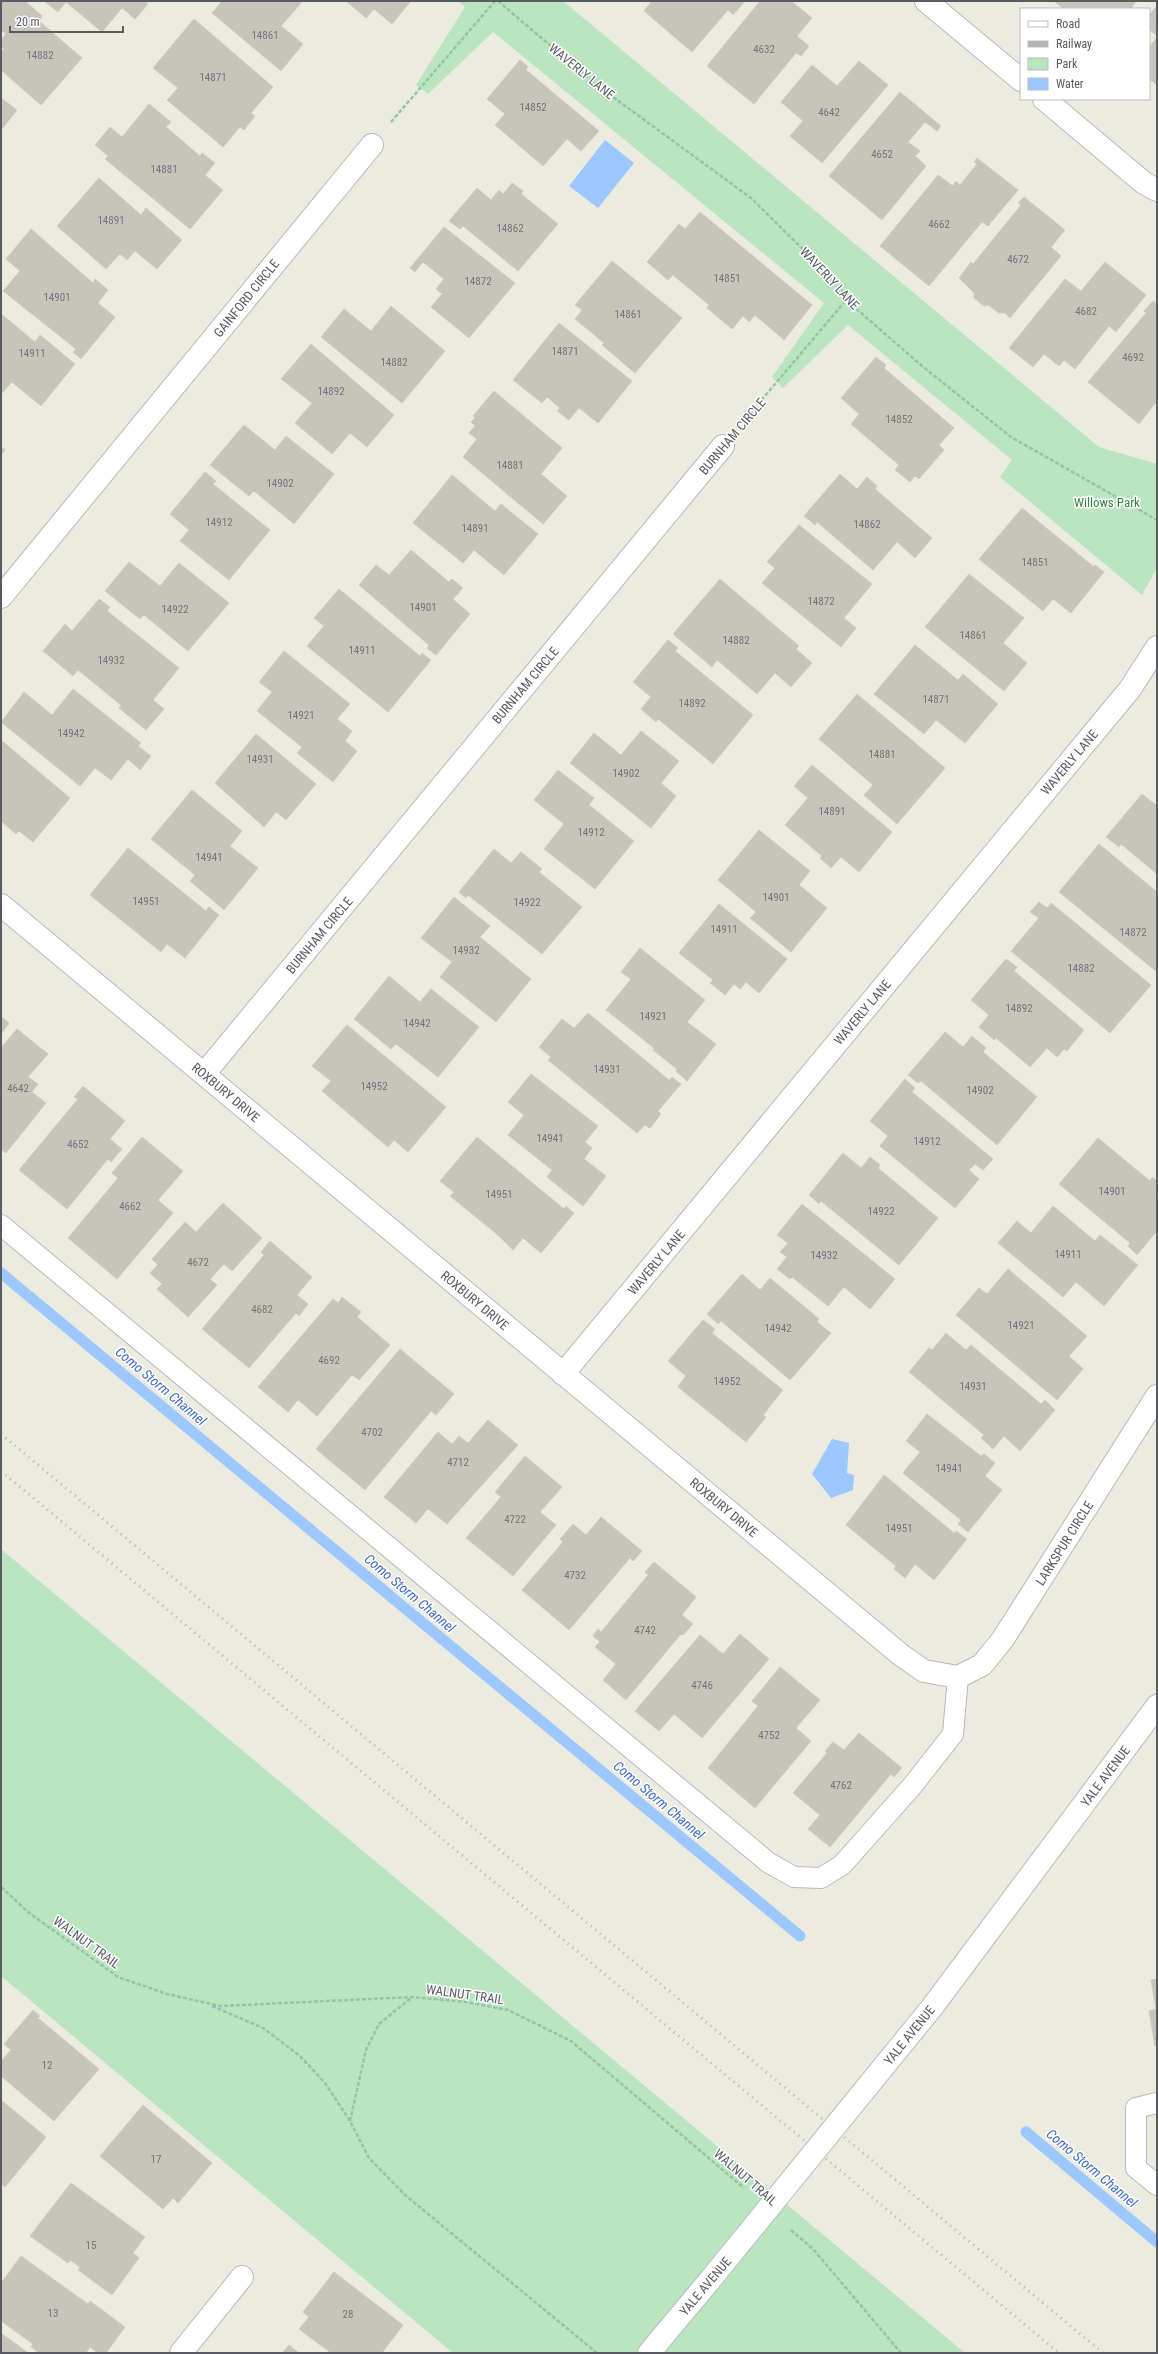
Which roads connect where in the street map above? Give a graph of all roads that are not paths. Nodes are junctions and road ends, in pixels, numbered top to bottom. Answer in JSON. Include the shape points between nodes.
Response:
{"nodes":[{"id":1,"x":926,"y":1,"type":"edge"},
{"id":2,"x":1020,"y":79,"type":"edge"},
{"id":3,"x":1045,"y":100,"type":"edge"},
{"id":4,"x":372,"y":145,"type":"road end"},
{"id":5,"x":1157,"y":190,"type":"edge"},
{"id":6,"x":723,"y":446,"type":"road end"},
{"id":7,"x":1,"y":597,"type":"edge"},
{"id":8,"x":1157,"y":646,"type":"edge"},
{"id":9,"x":1,"y":905,"type":"edge"},
{"id":10,"x":204,"y":1074,"type":"junction"},
{"id":11,"x":1,"y":1225,"type":"edge"},
{"id":12,"x":563,"y":1374,"type":"junction"},
{"id":13,"x":1157,"y":1396,"type":"edge"},
{"id":14,"x":958,"y":1677,"type":"junction"},
{"id":15,"x":1157,"y":1706,"type":"edge"},
{"id":16,"x":1157,"y":2103,"type":"edge"},
{"id":17,"x":1157,"y":2185,"type":"edge"},
{"id":18,"x":242,"y":2277,"type":"dead end"},
{"id":19,"x":181,"y":2353,"type":"edge"},
{"id":20,"x":649,"y":2353,"type":"edge"}],
"edges":[{"from":1,"to":2,"type":"street"},
{"from":3,"to":5,"type":"street","via":[[1144,183]]},
{"from":4,"to":7,"type":"street","name":"GAINFORD CIRCLE"},
{"from":6,"to":10,"type":"street","name":"BURNHAM CIRCLE"},
{"from":8,"to":12,"type":"street","name":"WAVERLY LANE","via":[[1130,688]]},
{"from":9,"to":10,"type":"street","name":"ROXBURY DRIVE"},
{"from":10,"to":12,"type":"street","name":"ROXBURY DRIVE"},
{"from":11,"to":14,"type":"lane","via":[[769,1863],[794,1877],[821,1878],[842,1865],[913,1785],[953,1734]]},
{"from":12,"to":14,"type":"street","name":"ROXBURY DRIVE","via":[[901,1655],[924,1671]]},
{"from":13,"to":14,"type":"street","name":"LARKSPUR CIRCLE","via":[[1003,1639],[982,1665]]},
{"from":15,"to":20,"type":"street","name":"YALE AVENUE","bridge":true,"via":[[933,2006]]},
{"from":16,"to":17,"type":"lane","via":[[1136,2108],[1136,2168]]},
{"from":18,"to":19,"type":"street"}]}
